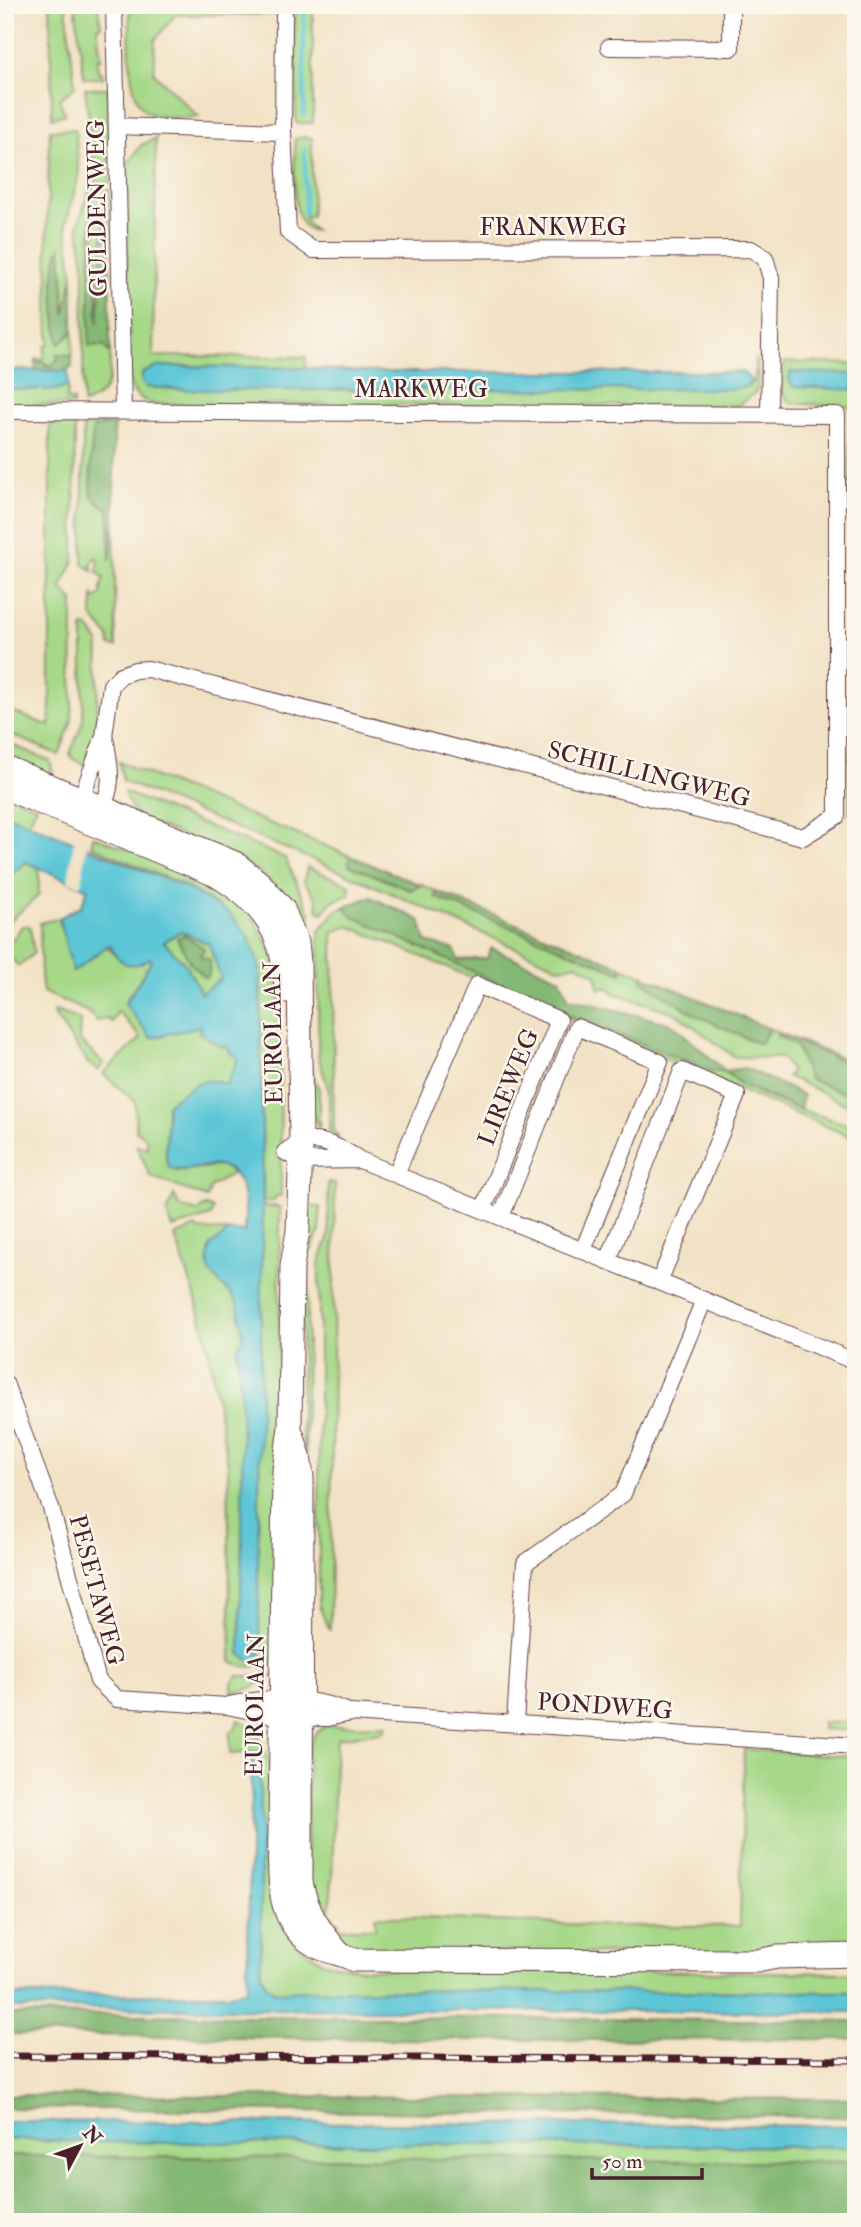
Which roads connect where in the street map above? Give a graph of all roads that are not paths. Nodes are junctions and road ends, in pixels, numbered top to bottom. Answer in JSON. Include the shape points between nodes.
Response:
{"nodes":[{"id":1,"x":114,"y":5,"type":"edge"},
{"id":2,"x":731,"y":5,"type":"edge"},
{"id":3,"x":284,"y":13,"type":"dead end"},
{"id":4,"x":609,"y":47,"type":"dead end"},
{"id":5,"x":118,"y":126,"type":"junction"},
{"id":6,"x":283,"y":132,"type":"junction"},
{"id":7,"x":5,"y":411,"type":"edge"},
{"id":8,"x":123,"y":411,"type":"junction"},
{"id":9,"x":769,"y":413,"type":"junction"},
{"id":10,"x":837,"y":415,"type":"joint"},
{"id":11,"x":104,"y":736,"type":"junction"},
{"id":12,"x":5,"y":766,"type":"edge"},
{"id":13,"x":5,"y":788,"type":"edge"},
{"id":14,"x":91,"y":809,"type":"junction"},
{"id":15,"x":295,"y":1152,"type":"junction"},
{"id":16,"x":397,"y":1174,"type":"junction"},
{"id":17,"x":482,"y":1210,"type":"junction"},
{"id":18,"x":501,"y":1217,"type":"junction"},
{"id":19,"x":583,"y":1251,"type":"junction"},
{"id":20,"x":608,"y":1261,"type":"junction"},
{"id":21,"x":659,"y":1282,"type":"junction"},
{"id":22,"x":704,"y":1300,"type":"junction"},
{"id":23,"x":856,"y":1362,"type":"edge"},
{"id":24,"x":5,"y":1383,"type":"edge"},
{"id":25,"x":291,"y":1709,"type":"junction"},
{"id":26,"x":514,"y":1723,"type":"junction"},
{"id":27,"x":856,"y":1746,"type":"edge"},
{"id":28,"x":856,"y":1955,"type":"edge"},
{"id":29,"x":757,"y":1961,"type":"junction"},
{"id":30,"x":856,"y":1969,"type":"edge"}],
"edges":[{"from":1,"to":5,"type":"street","name":"GULDENWEG"},
{"from":2,"to":4,"type":"street","via":[[731,48]]},
{"from":3,"to":6,"type":"street","name":"FRANKWEG"},
{"from":5,"to":6,"type":"street"},
{"from":5,"to":8,"type":"street","name":"GULDENWEG"},
{"from":6,"to":9,"type":"street","name":"FRANKWEG","via":[[288,232],[313,250],[751,249],[765,258],[771,278]]},
{"from":7,"to":8,"type":"street","name":"MARKWEG"},
{"from":8,"to":9,"type":"street","name":"MARKWEG"},
{"from":9,"to":10,"type":"street","name":"MARKWEG"},
{"from":10,"to":11,"type":"street","name":"SCHILLINGWEG","via":[[838,816],[803,837],[148,669],[121,675],[110,684]]},
{"from":11,"to":14,"type":"street","name":"SCHILLINGWEG"},
{"from":11,"to":14,"type":"street","name":"SCHILLINGWEG","via":[[111,782]]},
{"from":12,"to":14,"type":"main road","name":"EUROLAAN"},
{"from":13,"to":14,"type":"main road","name":"EUROLAAN"},
{"from":14,"to":15,"type":"main road","name":"EUROLAAN","via":[[216,875],[249,898],[271,926],[285,976]]},
{"from":15,"to":16,"type":"street","via":[[360,1160]]},
{"from":15,"to":25,"type":"main road","name":"EUROLAAN","via":[[298,1231],[292,1266],[290,1427],[302,1477]]},
{"from":16,"to":17,"type":"street"},
{"from":16,"to":17,"type":"street","name":"LIREWEG","via":[[477,985],[559,1020]]},
{"from":17,"to":18,"type":"street"},
{"from":18,"to":19,"type":"street"},
{"from":18,"to":19,"type":"street","name":"LIREWEG","via":[[577,1027],[660,1062]]},
{"from":19,"to":20,"type":"street"},
{"from":20,"to":21,"type":"street"},
{"from":20,"to":21,"type":"street","via":[[682,1071],[737,1095]]},
{"from":21,"to":22,"type":"street"},
{"from":22,"to":23,"type":"street"},
{"from":22,"to":26,"type":"street","via":[[623,1494],[525,1563]]},
{"from":24,"to":25,"type":"street","name":"PESETAWEG","via":[[51,1508],[98,1681],[117,1699],[227,1706],[257,1699]]},
{"from":25,"to":26,"type":"street","name":"PONDWEG","via":[[327,1718],[351,1713]]},
{"from":25,"to":29,"type":"main road","name":"EUROLAAN","via":[[304,1899],[314,1921],[339,1953],[354,1959]]},
{"from":26,"to":27,"type":"street","name":"PONDWEG"},
{"from":28,"to":29,"type":"main road","name":"EUROLAAN"},
{"from":29,"to":30,"type":"main road","name":"EUROLAAN","via":[[778,1968]]}]}
